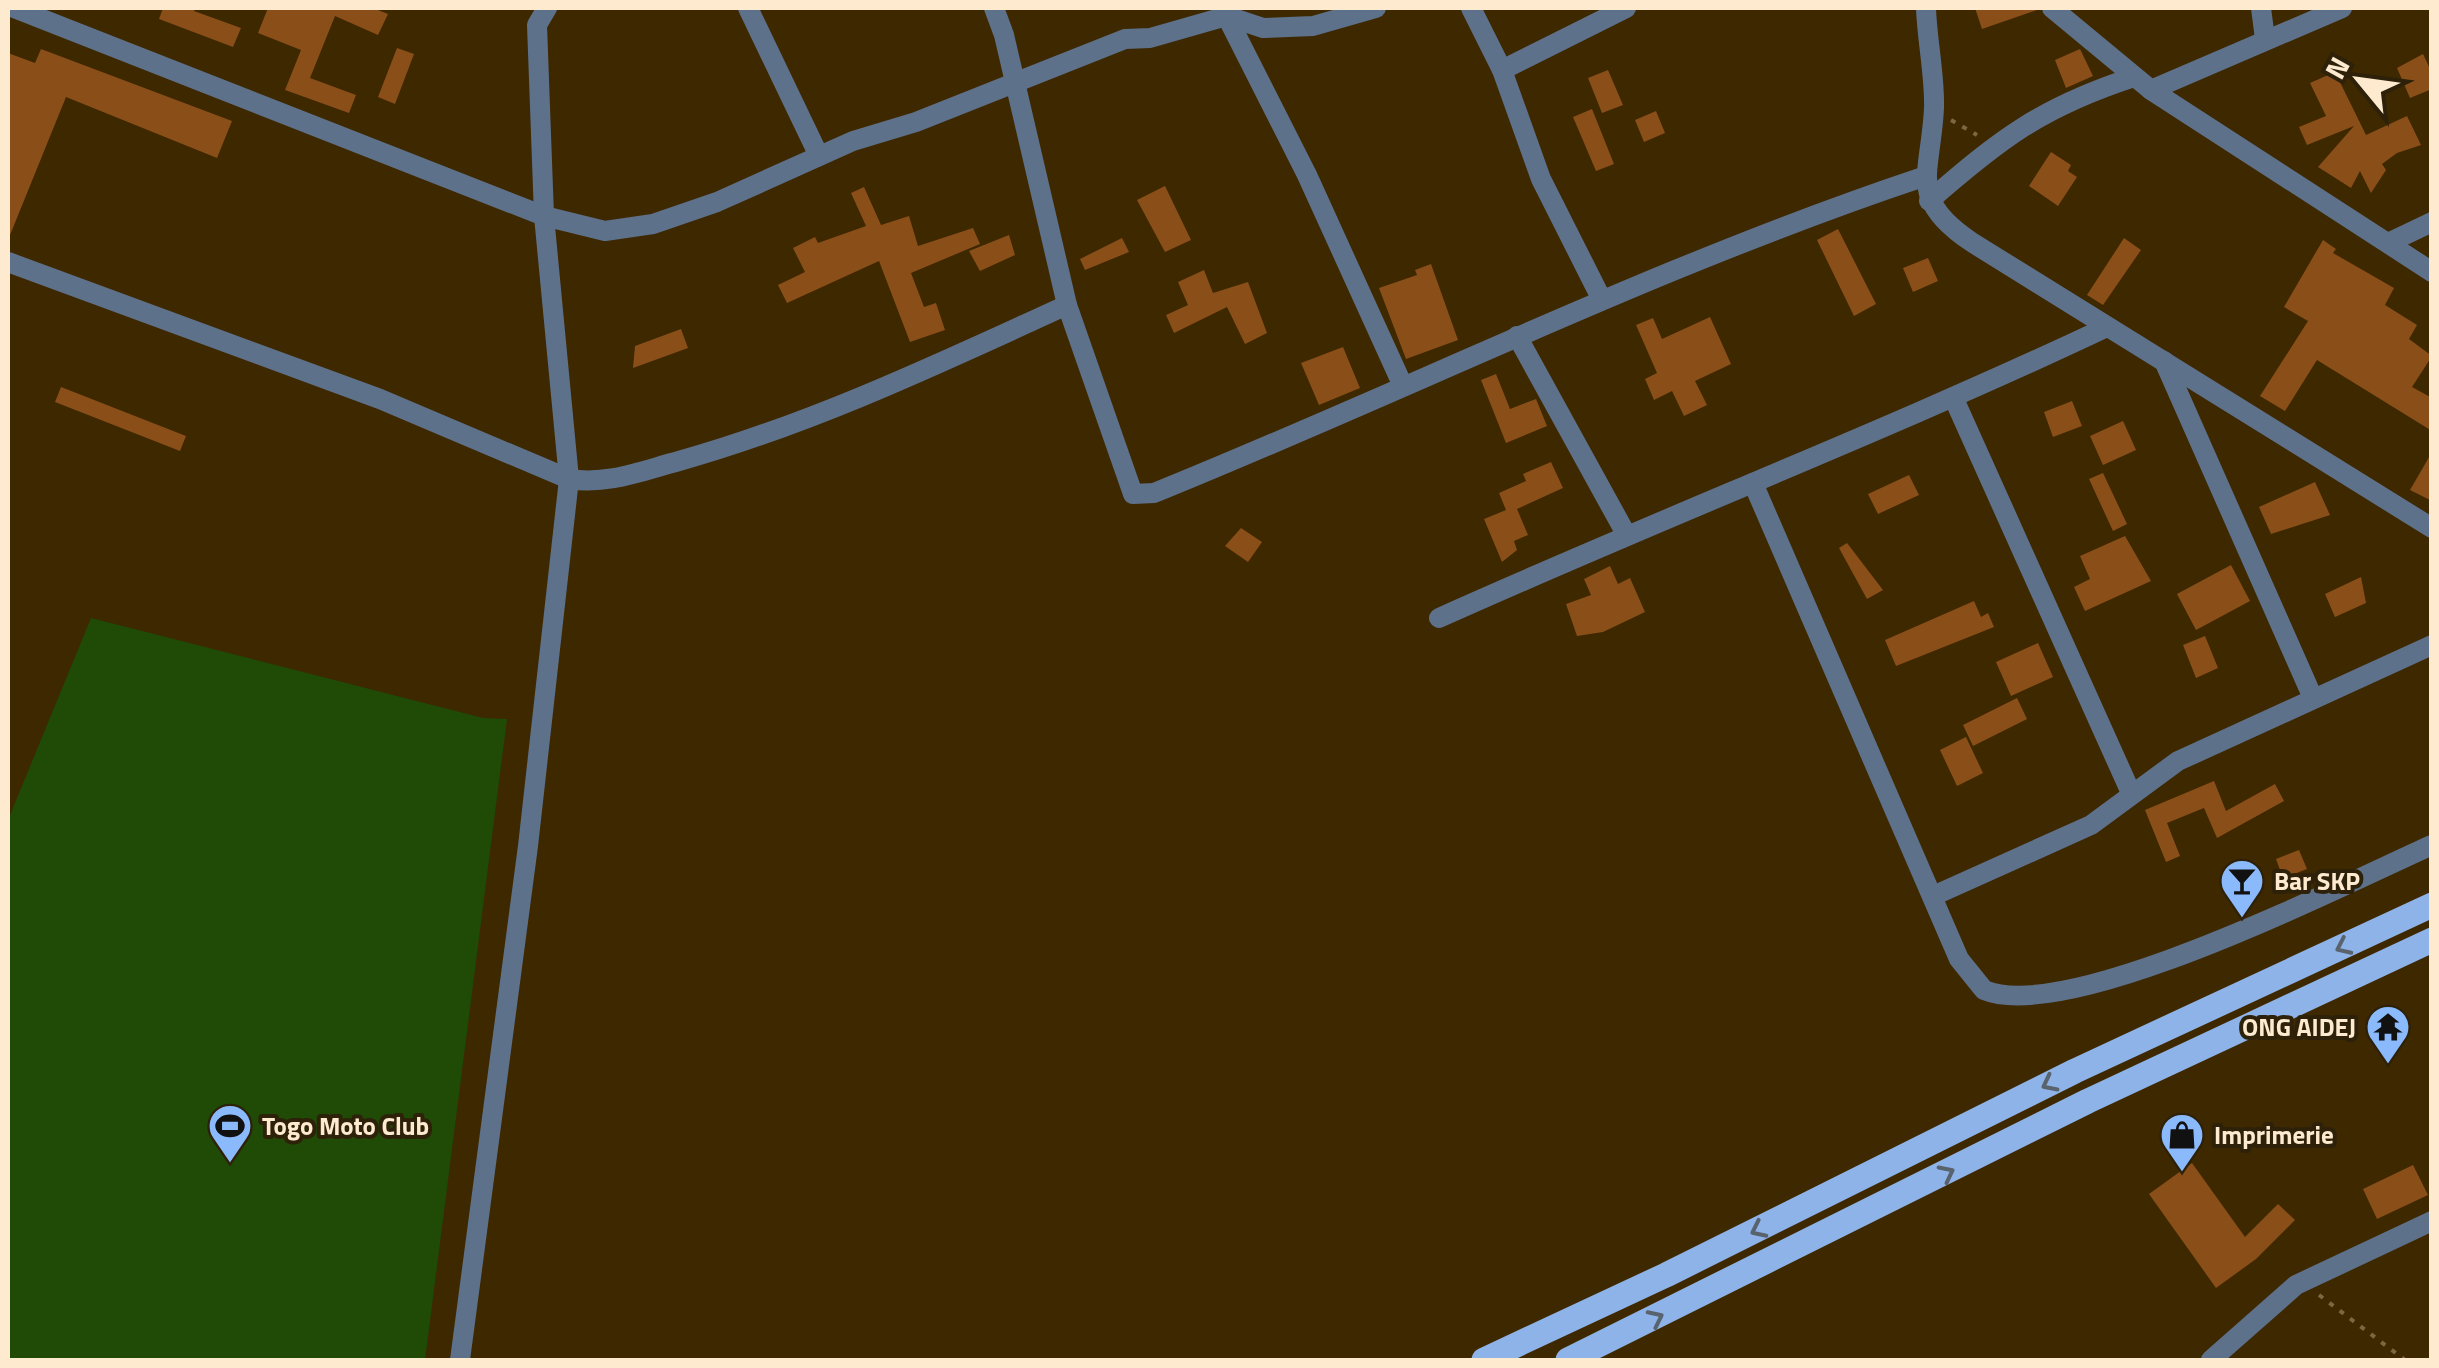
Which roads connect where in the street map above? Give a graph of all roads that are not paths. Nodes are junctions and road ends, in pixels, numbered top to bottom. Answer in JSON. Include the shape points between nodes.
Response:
{"nodes":[{"id":1,"x":14,"y":8,"type":"edge"},
{"id":2,"x":748,"y":8,"type":"edge"},
{"id":3,"x":994,"y":8,"type":"edge"},
{"id":4,"x":1376,"y":8,"type":"edge"},
{"id":5,"x":1470,"y":8,"type":"edge"},
{"id":6,"x":1626,"y":8,"type":"edge"},
{"id":7,"x":1926,"y":8,"type":"edge"},
{"id":8,"x":2052,"y":8,"type":"edge"},
{"id":9,"x":2262,"y":8,"type":"edge"},
{"id":10,"x":2342,"y":8,"type":"edge"},
{"id":11,"x":1224,"y":12,"type":"edge"},
{"id":12,"x":540,"y":13,"type":"edge"},
{"id":13,"x":2266,"y":39,"type":"junction"},
{"id":14,"x":1502,"y":70,"type":"junction"},
{"id":15,"x":1014,"y":81,"type":"junction"},
{"id":16,"x":2142,"y":84,"type":"junction"},
{"id":17,"x":819,"y":156,"type":"junction"},
{"id":18,"x":1923,"y":176,"type":"junction"},
{"id":19,"x":1929,"y":200,"type":"junction"},
{"id":20,"x":544,"y":216,"type":"junction"},
{"id":21,"x":2432,"y":222,"type":"edge"},
{"id":22,"x":2388,"y":243,"type":"junction"},
{"id":23,"x":8,"y":262,"type":"edge"},
{"id":24,"x":2432,"y":272,"type":"edge"},
{"id":25,"x":1602,"y":300,"type":"junction"},
{"id":26,"x":1067,"y":305,"type":"junction"},
{"id":27,"x":2107,"y":327,"type":"junction"},
{"id":28,"x":1518,"y":336,"type":"junction"},
{"id":29,"x":2164,"y":362,"type":"junction"},
{"id":30,"x":1403,"y":386,"type":"junction"},
{"id":31,"x":1954,"y":399,"type":"junction"},
{"id":32,"x":568,"y":479,"type":"junction"},
{"id":33,"x":1752,"y":483,"type":"junction"},
{"id":34,"x":2432,"y":528,"type":"edge"},
{"id":35,"x":1626,"y":534,"type":"junction"},
{"id":36,"x":1439,"y":618,"type":"dead end"},
{"id":37,"x":2432,"y":645,"type":"edge"},
{"id":38,"x":2313,"y":698,"type":"junction"},
{"id":39,"x":2131,"y":793,"type":"junction"},
{"id":40,"x":2432,"y":845,"type":"edge"},
{"id":41,"x":1933,"y":896,"type":"junction"},
{"id":42,"x":2432,"y":906,"type":"edge"},
{"id":43,"x":2432,"y":940,"type":"edge"},
{"id":44,"x":2432,"y":1221,"type":"edge"},
{"id":45,"x":2216,"y":1359,"type":"edge"},
{"id":46,"x":460,"y":1360,"type":"edge"},
{"id":47,"x":1484,"y":1360,"type":"edge"},
{"id":48,"x":1568,"y":1360,"type":"edge"}],
"edges":[{"from":1,"to":20,"type":"street"},
{"from":2,"to":17,"type":"street"},
{"from":3,"to":15,"type":"street"},
{"from":4,"to":11,"type":"street","via":[[1286,29],[1263,28]]},
{"from":5,"to":14,"type":"street"},
{"from":6,"to":14,"type":"street"},
{"from":7,"to":18,"type":"street","via":[[1934,104]]},
{"from":8,"to":16,"type":"street"},
{"from":9,"to":13,"type":"street"},
{"from":10,"to":13,"type":"street"},
{"from":11,"to":15,"type":"street","via":[[1150,38],[1124,39]]},
{"from":11,"to":30,"type":"street"},
{"from":12,"to":20,"type":"street"},
{"from":13,"to":16,"type":"street"},
{"from":14,"to":25,"type":"street","via":[[1541,178]]},
{"from":15,"to":17,"type":"street"},
{"from":15,"to":26,"type":"street"},
{"from":16,"to":19,"type":"street","via":[[2075,96],[2002,139]]},
{"from":16,"to":22,"type":"street"},
{"from":17,"to":20,"type":"street","via":[[653,224],[605,231]]},
{"from":18,"to":19,"type":"street"},
{"from":18,"to":25,"type":"street","via":[[1793,220]]},
{"from":19,"to":27,"type":"street","via":[[1955,231]]},
{"from":20,"to":32,"type":"street"},
{"from":21,"to":22,"type":"street"},
{"from":22,"to":24,"type":"street"},
{"from":23,"to":32,"type":"street","via":[[380,399]]},
{"from":25,"to":28,"type":"street"},
{"from":26,"to":30,"type":"street","via":[[1132,494],[1154,493]]},
{"from":26,"to":32,"type":"street","via":[[872,394],[744,442],[599,483]]},
{"from":27,"to":29,"type":"street"},
{"from":27,"to":31,"type":"street"},
{"from":28,"to":30,"type":"street"},
{"from":28,"to":35,"type":"street"},
{"from":29,"to":34,"type":"street"},
{"from":29,"to":38,"type":"street"},
{"from":31,"to":33,"type":"street"},
{"from":31,"to":39,"type":"street"},
{"from":32,"to":46,"type":"street"},
{"from":33,"to":35,"type":"street"},
{"from":33,"to":41,"type":"street"},
{"from":35,"to":36,"type":"street"},
{"from":37,"to":38,"type":"street"},
{"from":38,"to":39,"type":"street","via":[[2178,760]]},
{"from":39,"to":41,"type":"street","via":[[2064,839]]},
{"from":40,"to":41,"type":"street","via":[[2145,970],[2022,998],[2001,998],[1970,976]]},
{"from":42,"to":47,"type":"main road","one_way":true,"via":[[2074,1071]]},
{"from":48,"to":43,"type":"main road","one_way":true},
{"from":44,"to":45,"type":"street","via":[[2296,1284]]}]}
